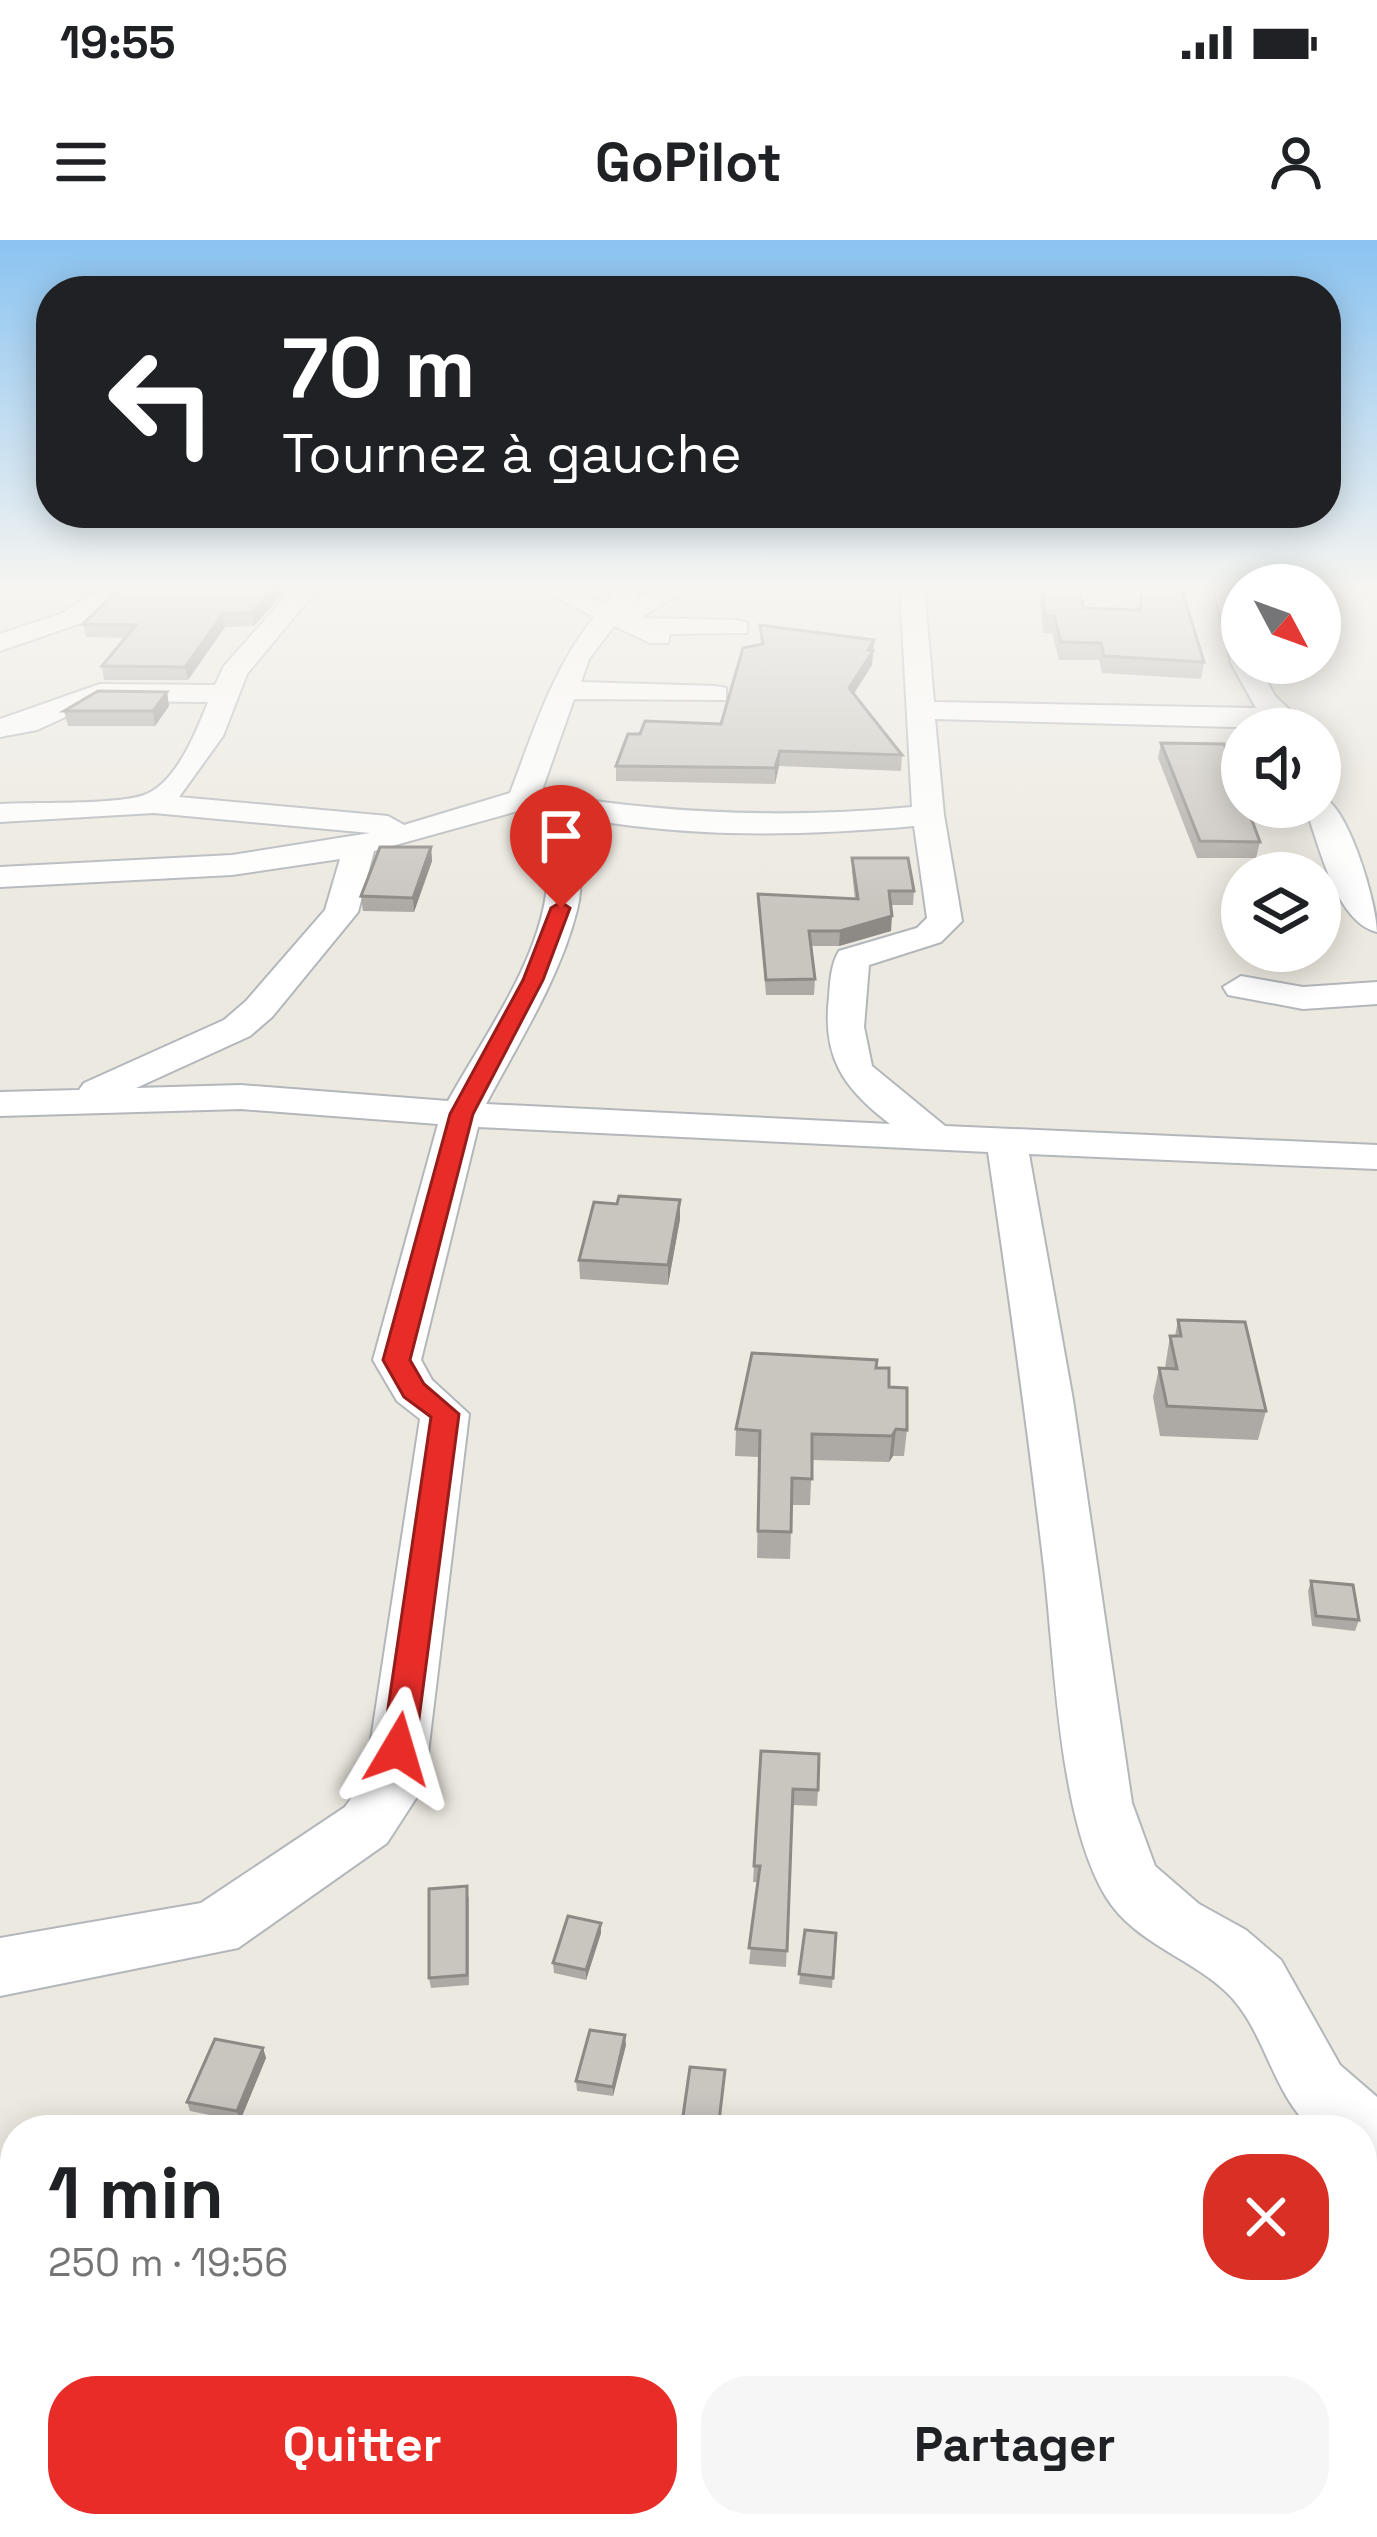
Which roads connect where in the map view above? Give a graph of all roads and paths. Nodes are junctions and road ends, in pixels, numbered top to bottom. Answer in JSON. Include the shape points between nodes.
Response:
{"nodes":[{"id":1,"x":93,"y":694,"type":"edge"},
{"id":2,"x":223,"y":694,"type":"edge"},
{"id":3,"x":559,"y":694,"type":"edge"},
{"id":4,"x":918,"y":694,"type":"edge"},
{"id":5,"x":919,"y":710,"type":"junction"},
{"id":6,"x":1221,"y":721,"type":"edge"},
{"id":7,"x":0,"y":728,"type":"edge"},
{"id":8,"x":523,"y":799,"type":"junction"},
{"id":9,"x":154,"y":804,"type":"junction"},
{"id":10,"x":572,"y":810,"type":"junction"},
{"id":11,"x":0,"y":813,"type":"edge"},
{"id":12,"x":928,"y":815,"type":"junction"},
{"id":13,"x":446,"y":824,"type":"junction"},
{"id":14,"x":1329,"y":828,"type":"edge"},
{"id":15,"x":360,"y":845,"type":"junction"},
{"id":16,"x":0,"y":877,"type":"edge"},
{"id":17,"x":1377,"y":922,"type":"edge"},
{"id":18,"x":1241,"y":987,"type":"dead end"},
{"id":19,"x":1377,"y":993,"type":"edge"},
{"id":20,"x":77,"y":1100,"type":"junction"},
{"id":21,"x":0,"y":1104,"type":"edge"},
{"id":22,"x":461,"y":1114,"type":"junction"},
{"id":23,"x":938,"y":1140,"type":"junction"},
{"id":24,"x":1007,"y":1144,"type":"junction"},
{"id":25,"x":1377,"y":1156,"type":"edge"},
{"id":26,"x":0,"y":1967,"type":"edge"},
{"id":27,"x":1346,"y":2115,"type":"edge"}],
"edges":[{"from":1,"to":7,"type":"street","via":[[62,703],[33,725]]},
{"from":2,"to":9,"type":"street","via":[[209,736]]},
{"from":3,"to":8,"type":"street"},
{"from":4,"to":5,"type":"street"},
{"from":5,"to":6,"type":"street"},
{"from":5,"to":12,"type":"street"},
{"from":8,"to":10,"type":"street"},
{"from":8,"to":13,"type":"street"},
{"from":9,"to":11,"type":"street"},
{"from":9,"to":13,"type":"street","via":[[380,826]]},
{"from":10,"to":12,"type":"street","via":[[783,826]]},
{"from":10,"to":22,"type":"street","via":[[559,844],[561,908],[533,980]]},
{"from":12,"to":23,"type":"street","via":[[945,921],[929,935],[852,959],[841,1036],[854,1070]]},
{"from":13,"to":15,"type":"street"},
{"from":14,"to":17,"type":"street","via":[[1358,898]]},
{"from":15,"to":16,"type":"street","via":[[253,863]]},
{"from":15,"to":20,"type":"street","via":[[341,912],[259,1009],[237,1028]]},
{"from":18,"to":19,"type":"street","via":[[1303,998]]},
{"from":20,"to":21,"type":"street"},
{"from":20,"to":22,"type":"street","via":[[241,1097]]},
{"from":22,"to":23,"type":"street"},
{"from":22,"to":26,"type":"street","via":[[397,1360],[414,1390],[445,1414],[394,1786],[366,1825],[215,1928]]},
{"from":23,"to":24,"type":"street"},
{"from":24,"to":25,"type":"street"},
{"from":24,"to":27,"type":"street","via":[[1102,1803],[1130,1882],[1258,1981],[1316,2089]]}]}
